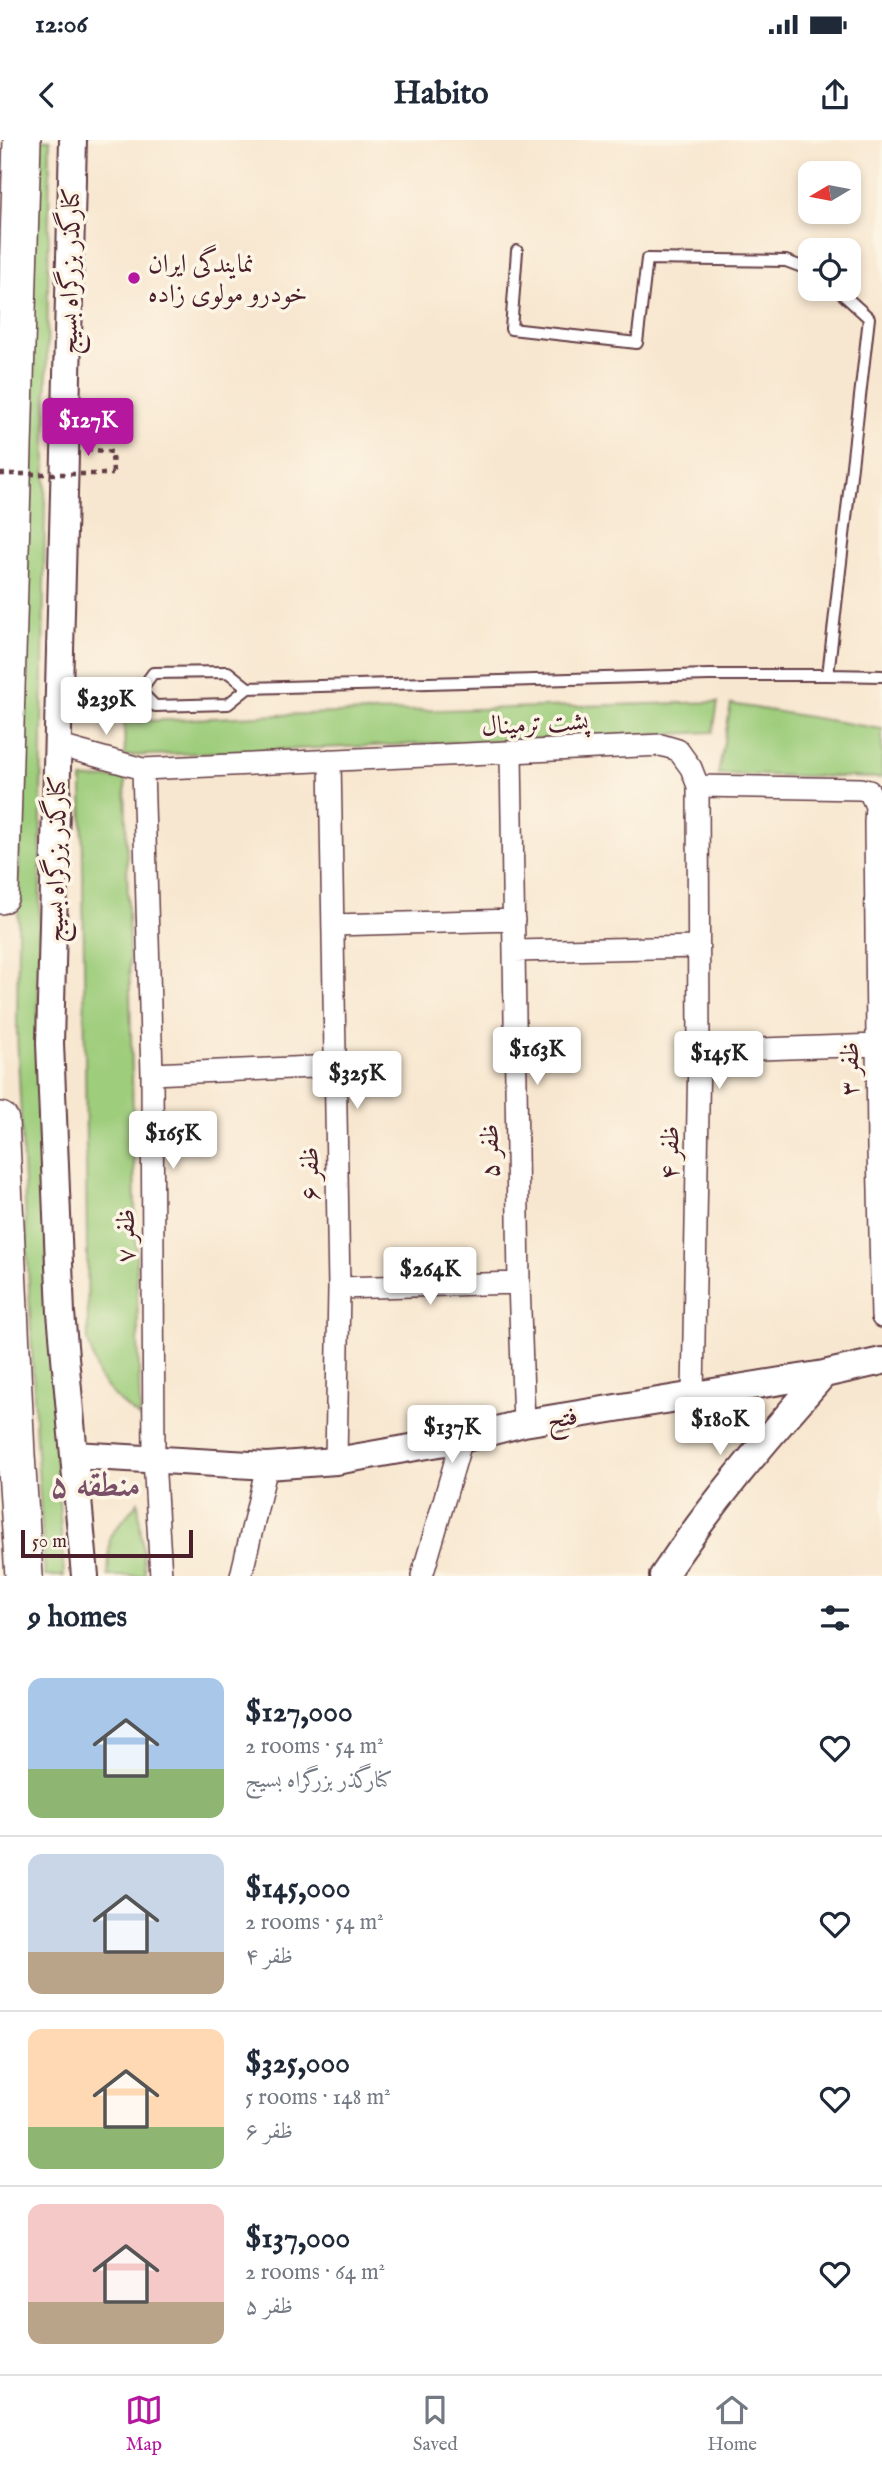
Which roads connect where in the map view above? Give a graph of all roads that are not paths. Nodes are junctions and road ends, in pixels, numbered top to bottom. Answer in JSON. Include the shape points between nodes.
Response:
{"nodes":[{"id":1,"x":22,"y":140,"type":"edge"},
{"id":2,"x":72,"y":140,"type":"edge"},
{"id":3,"x":517,"y":251,"type":"dead end"},
{"id":4,"x":798,"y":266,"type":"edge"},
{"id":5,"x":850,"y":301,"type":"edge"},
{"id":6,"x":828,"y":675,"type":"junction"},
{"id":7,"x":882,"y":676,"type":"edge"},
{"id":8,"x":248,"y":688,"type":"junction"},
{"id":9,"x":140,"y":691,"type":"junction"},
{"id":10,"x":59,"y":693,"type":"junction"},
{"id":11,"x":57,"y":745,"type":"junction"},
{"id":12,"x":511,"y":752,"type":"junction"},
{"id":13,"x":330,"y":760,"type":"junction"},
{"id":14,"x":143,"y":769,"type":"junction"},
{"id":15,"x":698,"y":786,"type":"junction"},
{"id":16,"x":879,"y":822,"type":"edge"},
{"id":17,"x":0,"y":895,"type":"edge"},
{"id":18,"x":514,"y":920,"type":"junction"},
{"id":19,"x":333,"y":925,"type":"junction"},
{"id":20,"x":698,"y":947,"type":"junction"},
{"id":21,"x":514,"y":951,"type":"junction"},
{"id":22,"x":877,"y":1045,"type":"junction"},
{"id":23,"x":699,"y":1051,"type":"junction"},
{"id":24,"x":335,"y":1066,"type":"junction"},
{"id":25,"x":152,"y":1073,"type":"junction"},
{"id":26,"x":0,"y":1121,"type":"edge"},
{"id":27,"x":880,"y":1148,"type":"edge"},
{"id":28,"x":519,"y":1283,"type":"junction"},
{"id":29,"x":339,"y":1288,"type":"junction"},
{"id":30,"x":882,"y":1317,"type":"edge"},
{"id":31,"x":882,"y":1361,"type":"edge"},
{"id":32,"x":824,"y":1374,"type":"junction"},
{"id":33,"x":751,"y":1386,"type":"junction"},
{"id":34,"x":693,"y":1395,"type":"junction"},
{"id":35,"x":524,"y":1423,"type":"junction"},
{"id":36,"x":767,"y":1438,"type":"junction"},
{"id":37,"x":462,"y":1439,"type":"junction"},
{"id":38,"x":74,"y":1455,"type":"junction"},
{"id":39,"x":154,"y":1459,"type":"junction"},
{"id":40,"x":336,"y":1461,"type":"junction"},
{"id":41,"x":267,"y":1466,"type":"junction"},
{"id":42,"x":24,"y":1576,"type":"edge"},
{"id":43,"x":85,"y":1576,"type":"edge"},
{"id":44,"x":161,"y":1576,"type":"edge"},
{"id":45,"x":241,"y":1576,"type":"edge"},
{"id":46,"x":422,"y":1576,"type":"edge"},
{"id":47,"x":663,"y":1576,"type":"edge"}],
"edges":[{"from":1,"to":17,"type":"highway"},
{"from":2,"to":10,"type":"street","name":"کنارگذر بزرگراه بسیج"},
{"from":3,"to":4,"type":"lane","via":[[510,329],[638,343],[647,259],[786,261]]},
{"from":5,"to":6,"type":"lane","via":[[869,318]]},
{"from":6,"to":7,"type":"lane"},
{"from":6,"to":8,"type":"lane"},
{"from":8,"to":9,"type":"lane","via":[[228,704],[155,706]]},
{"from":8,"to":9,"type":"lane","via":[[228,672],[153,673]]},
{"from":9,"to":10,"type":"lane"},
{"from":10,"to":11,"type":"street","name":"کنارگذر بزرگراه بسیج"},
{"from":11,"to":14,"type":"street","name":"پشت ترمینال"},
{"from":11,"to":38,"type":"street","name":"کنارگذر بزرگراه بسیج","via":[[50,1043],[61,1313]]},
{"from":12,"to":13,"type":"street","name":"پشت ترمینال"},
{"from":12,"to":15,"type":"street","name":"پشت ترمینال","via":[[661,745],[678,750]]},
{"from":12,"to":18,"type":"street","name":"ظفر ۵"},
{"from":13,"to":14,"type":"street","name":"پشت ترمینال"},
{"from":13,"to":19,"type":"street","name":"ظفر ۶"},
{"from":14,"to":25,"type":"street","name":"ظفر ۷"},
{"from":15,"to":16,"type":"street","via":[[860,789],[869,791]]},
{"from":15,"to":20,"type":"street","name":"ظفر ۴"},
{"from":16,"to":22,"type":"street","name":"ظفر ۳"},
{"from":18,"to":19,"type":"street"},
{"from":18,"to":21,"type":"street","name":"ظفر ۵"},
{"from":19,"to":24,"type":"street","name":"ظفر ۶"},
{"from":20,"to":21,"type":"street"},
{"from":20,"to":23,"type":"street","name":"ظفر ۴"},
{"from":21,"to":28,"type":"street","name":"ظفر ۵"},
{"from":22,"to":23,"type":"street"},
{"from":22,"to":27,"type":"street","name":"ظفر ۳"},
{"from":23,"to":34,"type":"street","name":"ظفر ۴"},
{"from":24,"to":25,"type":"street"},
{"from":24,"to":29,"type":"street","name":"ظفر ۶"},
{"from":25,"to":39,"type":"street","name":"ظفر ۷"},
{"from":26,"to":42,"type":"highway"},
{"from":27,"to":30,"type":"street","name":"ظفر ۳"},
{"from":28,"to":29,"type":"street"},
{"from":28,"to":35,"type":"street","name":"ظفر ۵"},
{"from":29,"to":40,"type":"street","name":"ظفر ۶"},
{"from":31,"to":32,"type":"street","name":"فتح"},
{"from":32,"to":33,"type":"street","name":"فتح"},
{"from":32,"to":36,"type":"street"},
{"from":33,"to":34,"type":"street","name":"فتح"},
{"from":33,"to":36,"type":"street","via":[[774,1398]]},
{"from":34,"to":35,"type":"street","name":"فتح"},
{"from":35,"to":37,"type":"street","name":"فتح"},
{"from":36,"to":47,"type":"street","via":[[700,1520]]},
{"from":37,"to":40,"type":"street","name":"فتح"},
{"from":37,"to":46,"type":"street"},
{"from":38,"to":39,"type":"street","name":"فتح"},
{"from":38,"to":43,"type":"street","name":"کنارگذر بزرگراه بسیج"},
{"from":39,"to":41,"type":"street","name":"فتح"},
{"from":39,"to":44,"type":"street","name":"ظفر ۷"},
{"from":40,"to":41,"type":"street","name":"فتح"},
{"from":41,"to":45,"type":"street"}]}
